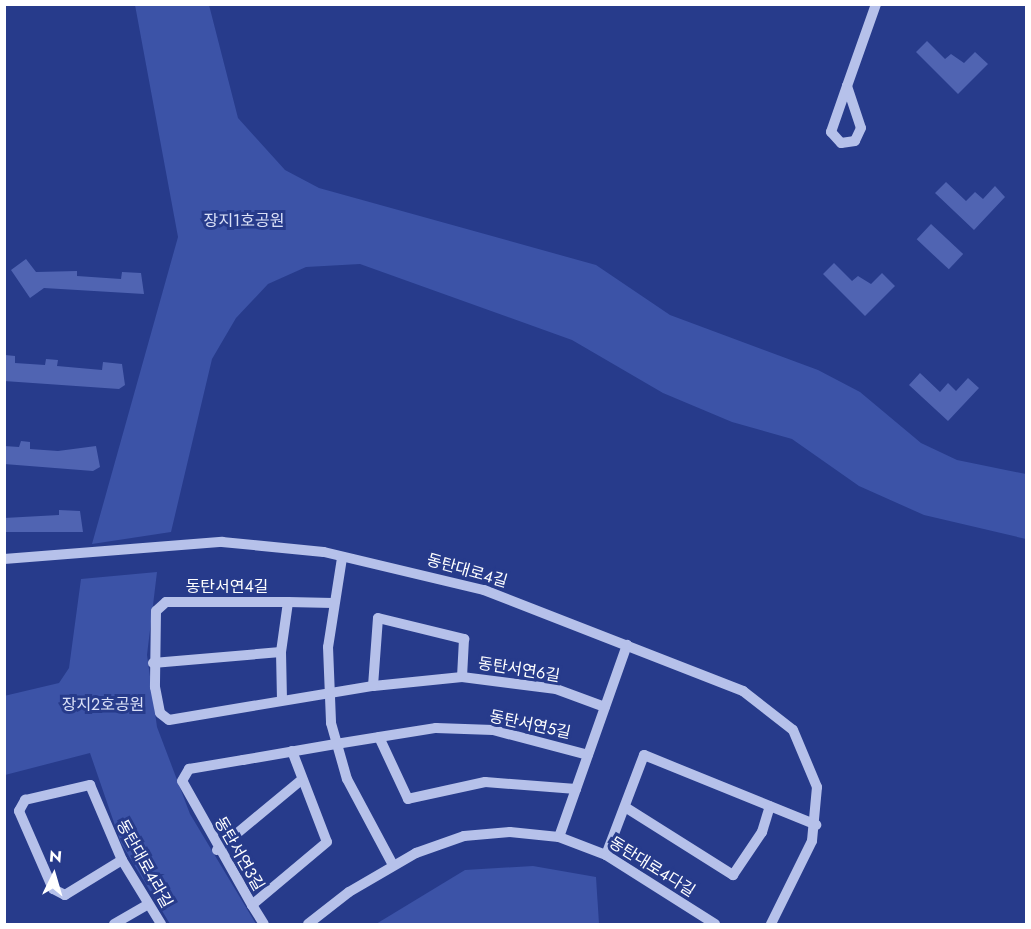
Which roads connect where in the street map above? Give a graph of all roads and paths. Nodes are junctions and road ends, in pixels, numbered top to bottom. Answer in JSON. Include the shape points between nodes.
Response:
{"nodes":[{"id":1,"x":876,"y":4,"type":"edge"},
{"id":2,"x":847,"y":86,"type":"junction"},
{"id":3,"x":342,"y":558,"type":"junction"},
{"id":4,"x":4,"y":559,"type":"edge"},
{"id":5,"x":288,"y":602,"type":"junction"},
{"id":6,"x":333,"y":603,"type":"junction"},
{"id":7,"x":627,"y":645,"type":"junction"},
{"id":8,"x":281,"y":652,"type":"junction"},
{"id":9,"x":153,"y":663,"type":"junction"},
{"id":10,"x":462,"y":677,"type":"junction"},
{"id":11,"x":373,"y":686,"type":"junction"},
{"id":12,"x":328,"y":693,"type":"junction"},
{"id":13,"x":282,"y":700,"type":"junction"},
{"id":14,"x":605,"y":707,"type":"junction"},
{"id":15,"x":380,"y":736,"type":"junction"},
{"id":16,"x":336,"y":744,"type":"junction"},
{"id":17,"x":292,"y":751,"type":"junction"},
{"id":18,"x":588,"y":755,"type":"junction"},
{"id":19,"x":300,"y":781,"type":"junction"},
{"id":20,"x":576,"y":789,"type":"junction"},
{"id":21,"x":770,"y":806,"type":"junction"},
{"id":22,"x":625,"y":807,"type":"junction"},
{"id":23,"x":816,"y":825,"type":"junction"},
{"id":24,"x":559,"y":837,"type":"junction"},
{"id":25,"x":218,"y":850,"type":"junction"},
{"id":26,"x":606,"y":855,"type":"junction"},
{"id":27,"x":122,"y":860,"type":"junction"},
{"id":28,"x":393,"y":865,"type":"junction"},
{"id":29,"x":148,"y":904,"type":"junction"},
{"id":30,"x":252,"y":905,"type":"junction"},
{"id":31,"x":114,"y":924,"type":"edge"},
{"id":32,"x":161,"y":924,"type":"edge"},
{"id":33,"x":264,"y":924,"type":"edge"},
{"id":34,"x":308,"y":924,"type":"edge"},
{"id":35,"x":715,"y":924,"type":"edge"},
{"id":36,"x":771,"y":924,"type":"edge"}],
"edges":[{"from":1,"to":2,"type":"street"},
{"from":2,"to":2,"type":"street","via":[[831,132],[841,143],[855,141],[861,128]]},
{"from":3,"to":4,"type":"street","name":"동탄대로4길","via":[[222,542]]},
{"from":3,"to":6,"type":"street"},
{"from":3,"to":7,"type":"street","name":"동탄대로4길","via":[[484,590]]},
{"from":5,"to":6,"type":"street"},
{"from":5,"to":8,"type":"street","name":"동탄서연4길"},
{"from":5,"to":9,"type":"street","name":"동탄서연4길","via":[[166,602],[156,611]]},
{"from":6,"to":12,"type":"street"},
{"from":7,"to":14,"type":"street"},
{"from":7,"to":23,"type":"street","name":"동탄대로4길","via":[[743,692],[776,712],[793,730],[813,767]]},
{"from":8,"to":9,"type":"street"},
{"from":8,"to":13,"type":"street","name":"동탄서연4길"},
{"from":9,"to":13,"type":"street","name":"동탄서연4길","via":[[160,713],[169,720]]},
{"from":10,"to":11,"type":"street","name":"동탄서연6길"},
{"from":10,"to":11,"type":"street","name":"동탄서연6길","via":[[464,639],[378,618]]},
{"from":10,"to":14,"type":"street","name":"동탄서연6길","via":[[556,689]]},
{"from":11,"to":12,"type":"street","name":"동탄서연4길"},
{"from":12,"to":13,"type":"street","name":"동탄서연4길"},
{"from":12,"to":16,"type":"street"},
{"from":14,"to":18,"type":"street"},
{"from":15,"to":16,"type":"street","name":"동탄서연5길"},
{"from":15,"to":18,"type":"street","name":"동탄서연5길","via":[[436,728],[493,730]]},
{"from":15,"to":20,"type":"street","via":[[408,799],[485,782]]},
{"from":16,"to":17,"type":"street","name":"동탄서연3길"},
{"from":16,"to":28,"type":"street","via":[[355,796]]},
{"from":17,"to":19,"type":"street","name":"동탄서연3길"},
{"from":17,"to":25,"type":"street","name":"동탄서연3길","via":[[189,769],[182,781]]},
{"from":18,"to":20,"type":"street"},
{"from":19,"to":25,"type":"street"},
{"from":19,"to":30,"type":"street","name":"동탄서연3길","via":[[327,842]]},
{"from":20,"to":24,"type":"street"},
{"from":21,"to":22,"type":"street","via":[[644,755]]},
{"from":21,"to":22,"type":"street","via":[[762,832],[734,875]]},
{"from":21,"to":23,"type":"street"},
{"from":22,"to":26,"type":"street"},
{"from":23,"to":36,"type":"street","name":"동탄대로4길"},
{"from":24,"to":26,"type":"street","name":"동탄대로4다길"},
{"from":24,"to":28,"type":"street","name":"동탄대로4다길","via":[[510,832],[464,836]]},
{"from":25,"to":30,"type":"street","name":"동탄서연3길"},
{"from":26,"to":35,"type":"street","name":"동탄대로4다길"},
{"from":27,"to":27,"type":"street","name":"동탄대로4라길","via":[[65,895],[53,889],[19,811],[24,800],[90,785]]},
{"from":27,"to":29,"type":"street","name":"동탄대로4라길"},
{"from":28,"to":34,"type":"street","name":"동탄대로4다길"},
{"from":29,"to":31,"type":"street"},
{"from":29,"to":32,"type":"street","name":"동탄대로4라길"},
{"from":30,"to":33,"type":"street"}]}
